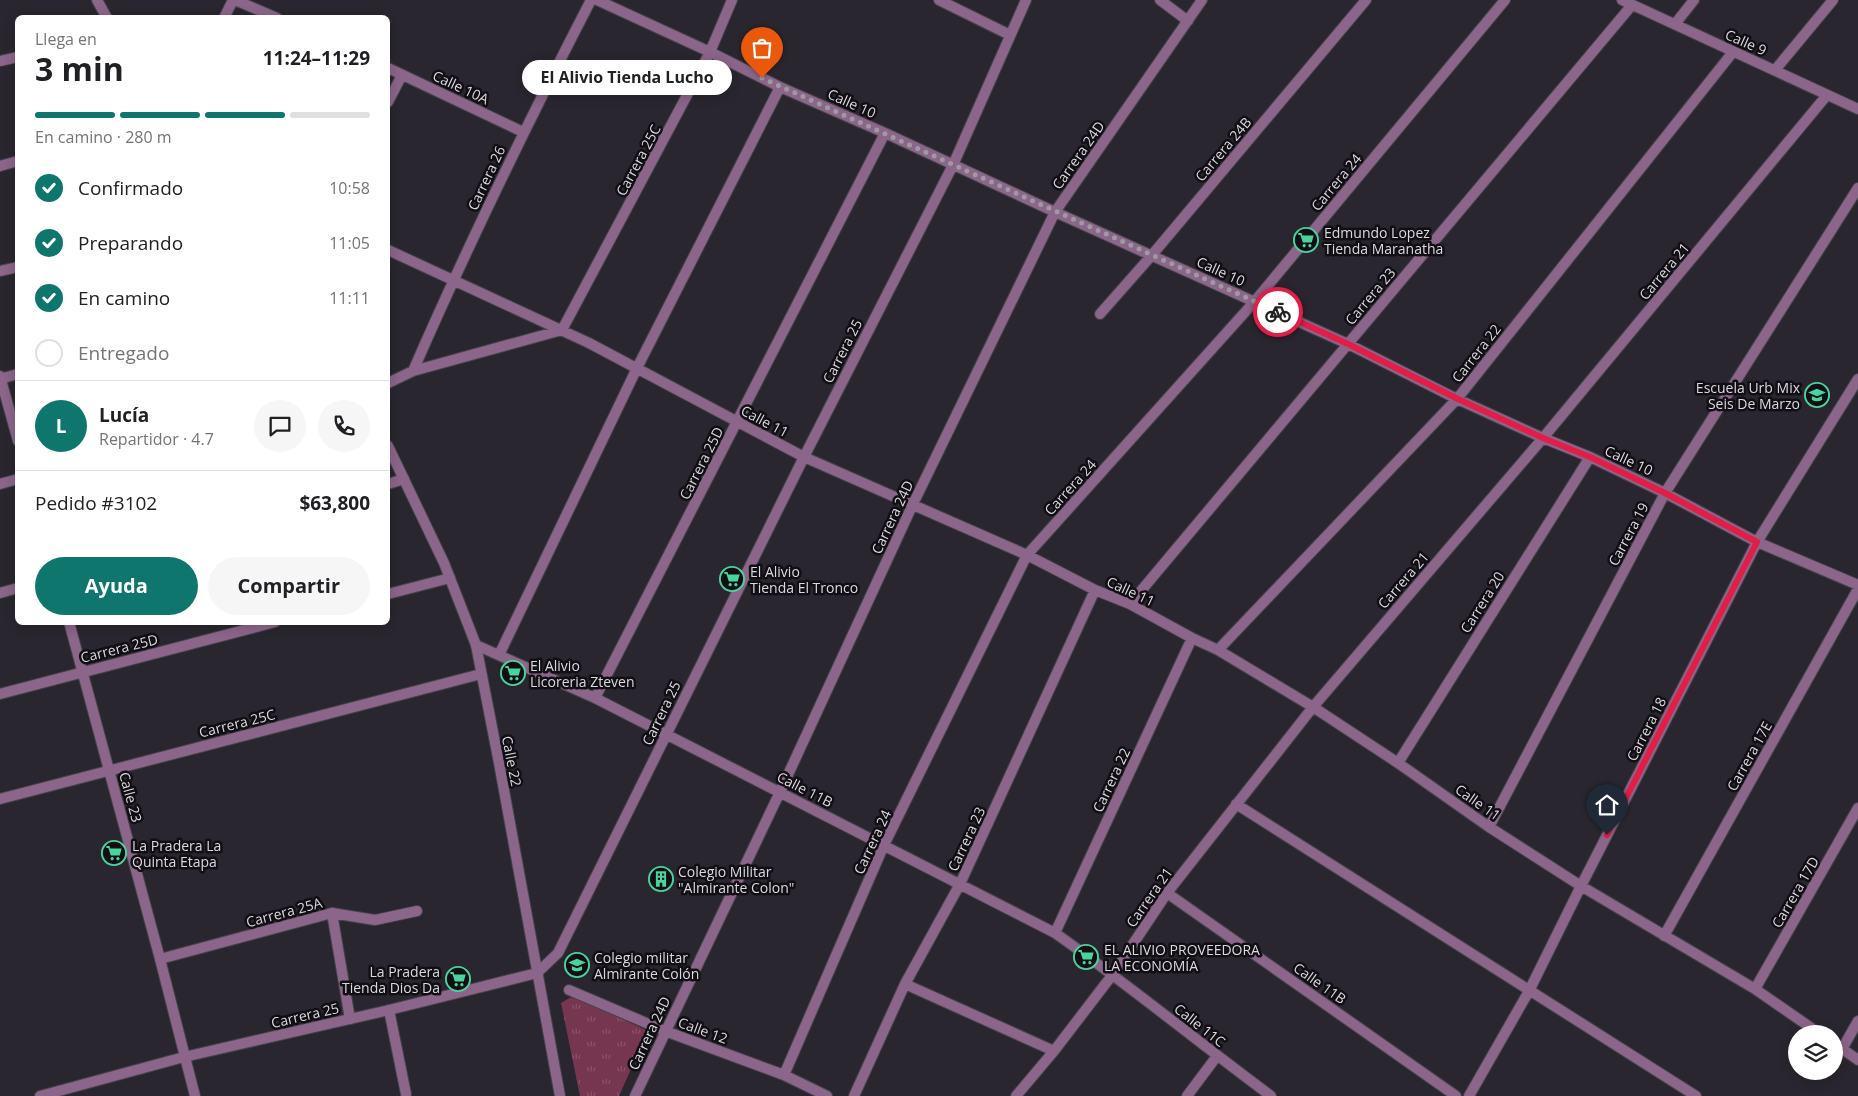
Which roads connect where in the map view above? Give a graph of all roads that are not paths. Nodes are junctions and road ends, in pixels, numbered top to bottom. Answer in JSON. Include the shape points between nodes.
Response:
{"nodes":[{"id":1,"x":97,"y":0,"type":"edge"},
{"id":2,"x":234,"y":0,"type":"edge"},
{"id":3,"x":591,"y":0,"type":"edge"},
{"id":4,"x":597,"y":0,"type":"edge"},
{"id":5,"x":732,"y":0,"type":"edge"},
{"id":6,"x":939,"y":0,"type":"edge"},
{"id":7,"x":1026,"y":0,"type":"edge"},
{"id":8,"x":1160,"y":0,"type":"edge"},
{"id":9,"x":1202,"y":0,"type":"edge"},
{"id":10,"x":1366,"y":0,"type":"edge"},
{"id":11,"x":1505,"y":0,"type":"edge"},
{"id":12,"x":1694,"y":0,"type":"edge"},
{"id":13,"x":1833,"y":0,"type":"edge"},
{"id":14,"x":1627,"y":2,"type":"edge"},
{"id":15,"x":105,"y":15,"type":"edge"},
{"id":16,"x":226,"y":15,"type":"edge"},
{"id":17,"x":270,"y":15,"type":"edge"},
{"id":18,"x":1188,"y":21,"type":"junction"},
{"id":19,"x":1675,"y":24,"type":"junction"},
{"id":20,"x":1010,"y":35,"type":"junction"},
{"id":21,"x":710,"y":52,"type":"junction"},
{"id":22,"x":1733,"y":52,"type":"junction"},
{"id":23,"x":15,"y":57,"type":"edge"},
{"id":24,"x":0,"y":61,"type":"edge"},
{"id":25,"x":390,"y":69,"type":"edge"},
{"id":26,"x":1775,"y":70,"type":"junction"},
{"id":27,"x":402,"y":75,"type":"junction"},
{"id":28,"x":780,"y":87,"type":"junction"},
{"id":29,"x":1827,"y":95,"type":"junction"},
{"id":30,"x":390,"y":98,"type":"edge"},
{"id":31,"x":1858,"y":109,"type":"edge"},
{"id":32,"x":523,"y":132,"type":"junction"},
{"id":33,"x":884,"y":133,"type":"junction"},
{"id":34,"x":15,"y":162,"type":"edge"},
{"id":35,"x":953,"y":165,"type":"junction"},
{"id":36,"x":0,"y":166,"type":"edge"},
{"id":37,"x":1858,"y":188,"type":"edge"},
{"id":38,"x":1055,"y":212,"type":"junction"},
{"id":39,"x":390,"y":251,"type":"edge"},
{"id":40,"x":1152,"y":255,"type":"junction"},
{"id":41,"x":15,"y":268,"type":"edge"},
{"id":42,"x":0,"y":271,"type":"edge"},
{"id":43,"x":452,"y":281,"type":"junction"},
{"id":44,"x":1255,"y":301,"type":"junction"},
{"id":45,"x":1100,"y":314,"type":"dead end"},
{"id":46,"x":562,"y":330,"type":"junction"},
{"id":47,"x":1348,"y":344,"type":"junction"},
{"id":48,"x":637,"y":368,"type":"junction"},
{"id":49,"x":413,"y":371,"type":"junction"},
{"id":50,"x":15,"y":375,"type":"edge"},
{"id":51,"x":0,"y":378,"type":"edge"},
{"id":52,"x":1858,"y":379,"type":"edge"},
{"id":53,"x":390,"y":382,"type":"edge"},
{"id":54,"x":1458,"y":399,"type":"junction"},
{"id":55,"x":737,"y":422,"type":"junction"},
{"id":56,"x":15,"y":430,"type":"edge"},
{"id":57,"x":1543,"y":438,"type":"junction"},
{"id":58,"x":390,"y":450,"type":"edge"},
{"id":59,"x":804,"y":457,"type":"junction"},
{"id":60,"x":1590,"y":457,"type":"junction"},
{"id":61,"x":15,"y":480,"type":"edge"},
{"id":62,"x":404,"y":480,"type":"junction"},
{"id":63,"x":0,"y":484,"type":"edge"},
{"id":64,"x":390,"y":484,"type":"edge"},
{"id":65,"x":1665,"y":493,"type":"junction"},
{"id":66,"x":913,"y":504,"type":"junction"},
{"id":67,"x":1757,"y":542,"type":"junction"},
{"id":68,"x":1027,"y":555,"type":"junction"},
{"id":69,"x":450,"y":578,"type":"junction"},
{"id":70,"x":1858,"y":584,"type":"edge"},
{"id":71,"x":15,"y":589,"type":"edge"},
{"id":72,"x":1858,"y":589,"type":"edge"},
{"id":73,"x":1095,"y":590,"type":"junction"},
{"id":74,"x":0,"y":593,"type":"edge"},
{"id":75,"x":390,"y":593,"type":"edge"},
{"id":76,"x":1130,"y":604,"type":"junction"},
{"id":77,"x":70,"y":625,"type":"edge"},
{"id":78,"x":263,"y":625,"type":"edge"},
{"id":79,"x":1192,"y":638,"type":"junction"},
{"id":80,"x":476,"y":645,"type":"junction"},
{"id":81,"x":1218,"y":650,"type":"junction"},
{"id":82,"x":499,"y":655,"type":"junction"},
{"id":83,"x":83,"y":671,"type":"junction"},
{"id":84,"x":481,"y":674,"type":"junction"},
{"id":85,"x":0,"y":694,"type":"edge"},
{"id":86,"x":595,"y":698,"type":"junction"},
{"id":87,"x":1313,"y":707,"type":"junction"},
{"id":88,"x":666,"y":734,"type":"junction"},
{"id":89,"x":1398,"y":762,"type":"junction"},
{"id":90,"x":110,"y":770,"type":"junction"},
{"id":91,"x":780,"y":792,"type":"junction"},
{"id":92,"x":0,"y":799,"type":"edge"},
{"id":93,"x":1236,"y":804,"type":"junction"},
{"id":94,"x":1858,"y":808,"type":"edge"},
{"id":95,"x":1489,"y":827,"type":"junction"},
{"id":96,"x":884,"y":845,"type":"junction"},
{"id":97,"x":960,"y":884,"type":"junction"},
{"id":98,"x":1581,"y":886,"type":"junction"},
{"id":99,"x":1167,"y":893,"type":"junction"},
{"id":100,"x":417,"y":911,"type":"dead end"},
{"id":101,"x":332,"y":913,"type":"junction"},
{"id":102,"x":1055,"y":933,"type":"junction"},
{"id":103,"x":1664,"y":936,"type":"junction"},
{"id":104,"x":160,"y":959,"type":"junction"},
{"id":105,"x":537,"y":973,"type":"junction"},
{"id":106,"x":1113,"y":974,"type":"junction"},
{"id":107,"x":905,"y":984,"type":"junction"},
{"id":108,"x":1755,"y":989,"type":"junction"},
{"id":109,"x":569,"y":990,"type":"dead end"},
{"id":110,"x":1529,"y":991,"type":"junction"},
{"id":111,"x":389,"y":1010,"type":"junction"},
{"id":112,"x":350,"y":1019,"type":"junction"},
{"id":113,"x":1858,"y":1021,"type":"edge"},
{"id":114,"x":1807,"y":1025,"type":"edge"},
{"id":115,"x":665,"y":1031,"type":"junction"},
{"id":116,"x":1843,"y":1040,"type":"edge"},
{"id":117,"x":1843,"y":1050,"type":"edge"},
{"id":118,"x":1054,"y":1052,"type":"junction"},
{"id":119,"x":1217,"y":1056,"type":"junction"},
{"id":120,"x":184,"y":1057,"type":"junction"},
{"id":121,"x":1858,"y":1060,"type":"edge"},
{"id":122,"x":784,"y":1075,"type":"junction"},
{"id":123,"x":406,"y":1094,"type":"dead end"},
{"id":124,"x":40,"y":1096,"type":"edge"},
{"id":125,"x":195,"y":1096,"type":"edge"},
{"id":126,"x":560,"y":1096,"type":"edge"},
{"id":127,"x":635,"y":1096,"type":"edge"},
{"id":128,"x":827,"y":1096,"type":"edge"},
{"id":129,"x":854,"y":1096,"type":"edge"},
{"id":130,"x":1016,"y":1096,"type":"edge"},
{"id":131,"x":1187,"y":1096,"type":"edge"},
{"id":132,"x":1271,"y":1096,"type":"edge"},
{"id":133,"x":1456,"y":1096,"type":"edge"},
{"id":134,"x":1469,"y":1096,"type":"edge"},
{"id":135,"x":1696,"y":1096,"type":"edge"}],
"edges":[{"from":1,"to":15,"type":"street"},
{"from":2,"to":16,"type":"street"},
{"from":2,"to":17,"type":"street"},
{"from":3,"to":32,"type":"street","name":"Carrera 26"},
{"from":4,"to":21,"type":"street","name":"Calle 10"},
{"from":5,"to":21,"type":"street","name":"Carrera 25C"},
{"from":6,"to":20,"type":"street"},
{"from":7,"to":20,"type":"street","name":"Carrera 25"},
{"from":8,"to":18,"type":"street"},
{"from":9,"to":18,"type":"street","name":"Carrera 24D"},
{"from":10,"to":40,"type":"street","name":"Carrera 24B"},
{"from":11,"to":44,"type":"street","name":"Carrera 24"},
{"from":12,"to":19,"type":"street"},
{"from":13,"to":26,"type":"street"},
{"from":14,"to":19,"type":"street","name":"Calle 9"},
{"from":14,"to":47,"type":"street","name":"Carrera 23"},
{"from":18,"to":38,"type":"street","name":"Carrera 24D"},
{"from":19,"to":22,"type":"street","name":"Calle 9"},
{"from":20,"to":35,"type":"street","name":"Carrera 25"},
{"from":21,"to":28,"type":"street","name":"Calle 10"},
{"from":21,"to":46,"type":"street","name":"Carrera 25C"},
{"from":22,"to":26,"type":"street","name":"Calle 9"},
{"from":22,"to":54,"type":"street","name":"Carrera 22"},
{"from":23,"to":24,"type":"street"},
{"from":25,"to":27,"type":"street","name":"Calle 10A"},
{"from":26,"to":29,"type":"street","name":"Calle 9"},
{"from":27,"to":30,"type":"street"},
{"from":27,"to":32,"type":"street","name":"Calle 10A"},
{"from":28,"to":33,"type":"street","name":"Calle 10"},
{"from":28,"to":48,"type":"street"},
{"from":29,"to":31,"type":"street","name":"Calle 9"},
{"from":29,"to":57,"type":"street","name":"Carrera 21"},
{"from":32,"to":43,"type":"street","name":"Carrera 26"},
{"from":33,"to":35,"type":"street","name":"Calle 10"},
{"from":33,"to":55,"type":"street","name":"Carrera 25D"},
{"from":34,"to":36,"type":"street"},
{"from":35,"to":38,"type":"street","name":"Calle 10"},
{"from":35,"to":59,"type":"street","name":"Carrera 25"},
{"from":37,"to":65,"type":"street","name":"Carrera 19"},
{"from":38,"to":40,"type":"street","name":"Calle 10"},
{"from":38,"to":66,"type":"street","name":"Carrera 24D"},
{"from":39,"to":43,"type":"street","name":"Calle 11"},
{"from":40,"to":44,"type":"street","name":"Calle 10"},
{"from":40,"to":45,"type":"street","name":"Carrera 24B"},
{"from":41,"to":42,"type":"street"},
{"from":43,"to":46,"type":"street","name":"Calle 11"},
{"from":43,"to":49,"type":"street","name":"Carrera 26"},
{"from":44,"to":47,"type":"street","name":"Calle 10"},
{"from":44,"to":68,"type":"street","name":"Carrera 24"},
{"from":46,"to":48,"type":"street","name":"Calle 11"},
{"from":46,"to":49,"type":"street"},
{"from":47,"to":54,"type":"street","name":"Calle 10"},
{"from":47,"to":76,"type":"street","name":"Carrera 23"},
{"from":48,"to":55,"type":"street","name":"Calle 11"},
{"from":48,"to":82,"type":"street"},
{"from":49,"to":53,"type":"street"},
{"from":50,"to":51,"type":"street"},
{"from":51,"to":56,"type":"street"},
{"from":52,"to":67,"type":"street","name":"Carrera 18"},
{"from":54,"to":57,"type":"street","name":"Calle 10"},
{"from":54,"to":81,"type":"street","name":"Carrera 22"},
{"from":55,"to":59,"type":"street","name":"Calle 11"},
{"from":55,"to":86,"type":"street","name":"Carrera 25D"},
{"from":57,"to":60,"type":"street","name":"Calle 10"},
{"from":57,"to":87,"type":"street","name":"Carrera 21"},
{"from":58,"to":62,"type":"street","name":"Calle 22"},
{"from":59,"to":66,"type":"street","name":"Calle 11"},
{"from":59,"to":88,"type":"street","name":"Carrera 25"},
{"from":60,"to":65,"type":"street","name":"Calle 10"},
{"from":60,"to":89,"type":"street","name":"Carrera 20"},
{"from":61,"to":63,"type":"street"},
{"from":62,"to":64,"type":"street"},
{"from":62,"to":69,"type":"street","name":"Calle 22"},
{"from":65,"to":67,"type":"street","name":"Calle 10"},
{"from":65,"to":95,"type":"street","name":"Carrera 19"},
{"from":66,"to":68,"type":"street","name":"Calle 11"},
{"from":66,"to":91,"type":"street","name":"Carrera 24D"},
{"from":67,"to":70,"type":"street","name":"Calle 10"},
{"from":67,"to":98,"type":"street","name":"Carrera 18"},
{"from":68,"to":73,"type":"street","name":"Calle 11"},
{"from":68,"to":96,"type":"street","name":"Carrera 24"},
{"from":69,"to":75,"type":"street"},
{"from":69,"to":80,"type":"street","name":"Calle 22"},
{"from":71,"to":74,"type":"street"},
{"from":72,"to":103,"type":"street","name":"Carrera 17E"},
{"from":73,"to":76,"type":"street","name":"Calle 11"},
{"from":73,"to":97,"type":"street","name":"Carrera 23"},
{"from":76,"to":79,"type":"street","name":"Calle 11"},
{"from":77,"to":83,"type":"street","name":"Calle 23"},
{"from":78,"to":83,"type":"street","name":"Carrera 25D"},
{"from":79,"to":81,"type":"street","name":"Calle 11"},
{"from":79,"to":102,"type":"street","name":"Carrera 22"},
{"from":80,"to":82,"type":"street","name":"Calle 11B"},
{"from":80,"to":84,"type":"street","name":"Calle 22"},
{"from":81,"to":87,"type":"street","name":"Calle 11"},
{"from":82,"to":86,"type":"street","name":"Calle 11B"},
{"from":83,"to":85,"type":"street","name":"Carrera 25D"},
{"from":83,"to":90,"type":"street","name":"Calle 23"},
{"from":84,"to":90,"type":"street","name":"Carrera 25C"},
{"from":84,"to":105,"type":"street","name":"Calle 22"},
{"from":86,"to":88,"type":"street","name":"Calle 11B"},
{"from":87,"to":89,"type":"street","name":"Calle 11"},
{"from":87,"to":93,"type":"street","name":"Carrera 21"},
{"from":88,"to":91,"type":"street","name":"Calle 11B"},
{"from":88,"to":105,"type":"street","name":"Carrera 25","via":[[558,953]]},
{"from":89,"to":95,"type":"street","name":"Calle 11"},
{"from":90,"to":92,"type":"street","name":"Carrera 25C"},
{"from":90,"to":104,"type":"street","name":"Calle 23"},
{"from":91,"to":96,"type":"street","name":"Calle 11B"},
{"from":91,"to":115,"type":"street","name":"Carrera 24D"},
{"from":93,"to":99,"type":"street","name":"Carrera 21"},
{"from":93,"to":110,"type":"street"},
{"from":94,"to":108,"type":"street","name":"Carrera 17D"},
{"from":95,"to":98,"type":"street","name":"Calle 11"},
{"from":96,"to":97,"type":"street","name":"Calle 11B"},
{"from":96,"to":122,"type":"street","name":"Carrera 24"},
{"from":97,"to":102,"type":"street","name":"Calle 11B"},
{"from":97,"to":107,"type":"street","name":"Carrera 23"},
{"from":98,"to":103,"type":"street","name":"Calle 11"},
{"from":98,"to":110,"type":"street","name":"Carrera 18"},
{"from":99,"to":106,"type":"street","name":"Carrera 21"},
{"from":99,"to":133,"type":"street","name":"Calle 11B"},
{"from":100,"to":101,"type":"street","name":"Carrera 25A","via":[[375,920]]},
{"from":101,"to":104,"type":"street","name":"Carrera 25A"},
{"from":101,"to":112,"type":"street"},
{"from":102,"to":106,"type":"street","name":"Calle 11B"},
{"from":103,"to":108,"type":"street","name":"Calle 11"},
{"from":104,"to":120,"type":"street","name":"Calle 23"},
{"from":105,"to":111,"type":"street","name":"Carrera 25"},
{"from":105,"to":126,"type":"street","name":"Calle 22"},
{"from":106,"to":118,"type":"street","name":"Carrera 21"},
{"from":106,"to":119,"type":"street","name":"Calle 11C"},
{"from":107,"to":118,"type":"street"},
{"from":107,"to":129,"type":"street","name":"Carrera 23"},
{"from":108,"to":114,"type":"street","name":"Calle 11"},
{"from":109,"to":115,"type":"street","name":"Calle 12"},
{"from":110,"to":134,"type":"street","name":"Carrera 18"},
{"from":110,"to":135,"type":"street"},
{"from":111,"to":112,"type":"street","name":"Carrera 25"},
{"from":111,"to":123,"type":"street"},
{"from":112,"to":120,"type":"street","name":"Carrera 25"},
{"from":113,"to":116,"type":"street"},
{"from":115,"to":122,"type":"street","name":"Calle 12"},
{"from":115,"to":127,"type":"street","name":"Carrera 24D"},
{"from":117,"to":121,"type":"street"},
{"from":118,"to":130,"type":"street","name":"Carrera 21"},
{"from":119,"to":131,"type":"street"},
{"from":119,"to":132,"type":"street","name":"Calle 11C"},
{"from":120,"to":124,"type":"street","name":"Carrera 25"},
{"from":120,"to":125,"type":"street","name":"Calle 23"},
{"from":122,"to":128,"type":"street","name":"Calle 12"}]}
